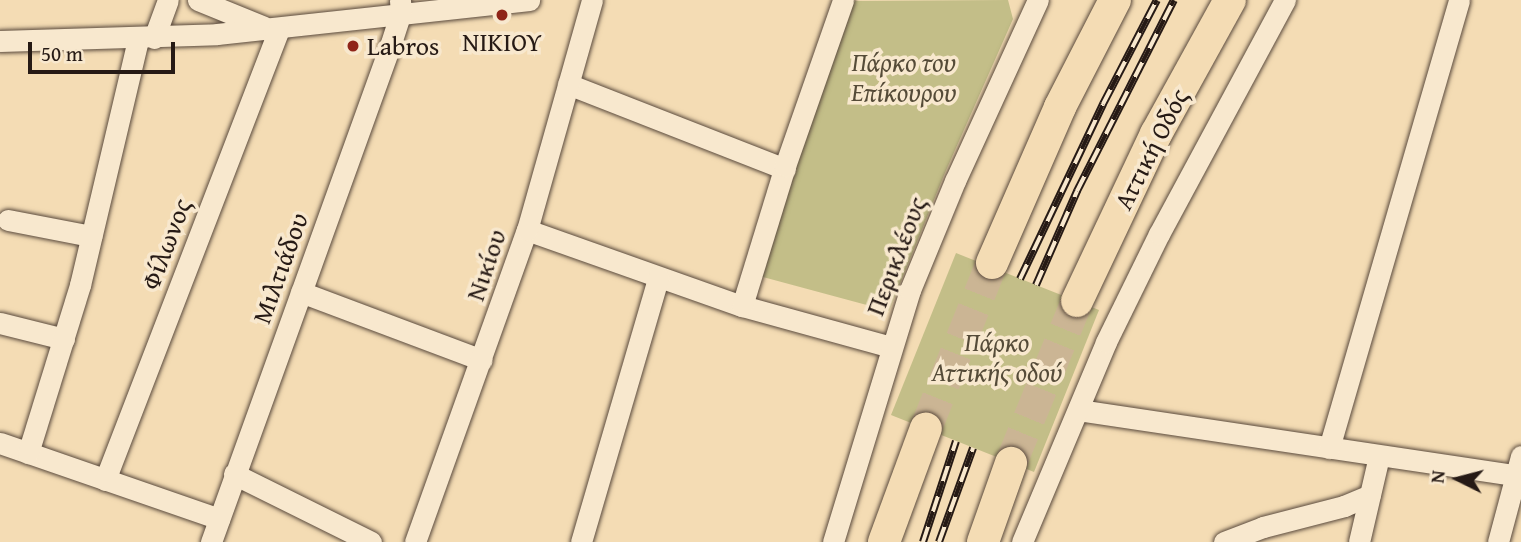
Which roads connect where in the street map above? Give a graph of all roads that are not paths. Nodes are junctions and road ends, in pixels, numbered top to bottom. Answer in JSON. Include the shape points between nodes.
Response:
{"nodes":[{"id":1,"x":167,"y":0,"type":"edge"},
{"id":2,"x":198,"y":0,"type":"edge"},
{"id":3,"x":529,"y":0,"type":"edge"},
{"id":4,"x":592,"y":0,"type":"edge"},
{"id":5,"x":843,"y":0,"type":"edge"},
{"id":6,"x":1038,"y":0,"type":"edge"},
{"id":7,"x":1115,"y":0,"type":"edge"},
{"id":8,"x":1230,"y":0,"type":"edge"},
{"id":9,"x":1285,"y":0,"type":"edge"},
{"id":10,"x":1459,"y":0,"type":"edge"},
{"id":11,"x":464,"y":4,"type":"edge"},
{"id":12,"x":400,"y":6,"type":"edge"},
{"id":13,"x":273,"y":28,"type":"junction"},
{"id":14,"x":146,"y":39,"type":"junction"},
{"id":15,"x":0,"y":41,"type":"edge"},
{"id":16,"x":568,"y":85,"type":"junction"},
{"id":17,"x":785,"y":169,"type":"junction"},
{"id":18,"x":8,"y":220,"type":"dead end"},
{"id":19,"x":527,"y":230,"type":"junction"},
{"id":20,"x":91,"y":236,"type":"junction"},
{"id":21,"x":992,"y":263,"type":"tunnel mouth"},
{"id":22,"x":658,"y":278,"type":"junction"},
{"id":23,"x":301,"y":292,"type":"junction"},
{"id":24,"x":1077,"y":301,"type":"tunnel mouth"},
{"id":25,"x":742,"y":306,"type":"junction"},
{"id":26,"x":0,"y":323,"type":"edge"},
{"id":27,"x":64,"y":339,"type":"junction"},
{"id":28,"x":891,"y":347,"type":"junction"},
{"id":29,"x":482,"y":360,"type":"junction"},
{"id":30,"x":1080,"y":408,"type":"junction"},
{"id":31,"x":926,"y":428,"type":"tunnel mouth"},
{"id":32,"x":0,"y":443,"type":"edge"},
{"id":33,"x":1329,"y":448,"type":"junction"},
{"id":34,"x":28,"y":453,"type":"junction"},
{"id":35,"x":1379,"y":456,"type":"junction"},
{"id":36,"x":1011,"y":463,"type":"tunnel mouth"},
{"id":37,"x":1519,"y":469,"type":"edge"},
{"id":38,"x":234,"y":474,"type":"junction"},
{"id":39,"x":105,"y":480,"type":"junction"},
{"id":40,"x":1370,"y":495,"type":"junction"},
{"id":41,"x":219,"y":520,"type":"junction"},
{"id":42,"x":211,"y":542,"type":"edge"},
{"id":43,"x":371,"y":542,"type":"edge"},
{"id":44,"x":415,"y":542,"type":"edge"},
{"id":45,"x":581,"y":542,"type":"edge"},
{"id":46,"x":833,"y":542,"type":"edge"},
{"id":47,"x":884,"y":542,"type":"edge"},
{"id":48,"x":983,"y":542,"type":"edge"},
{"id":49,"x":1022,"y":542,"type":"edge"},
{"id":50,"x":1224,"y":542,"type":"edge"},
{"id":51,"x":1359,"y":542,"type":"edge"},
{"id":52,"x":1498,"y":542,"type":"edge"}],
"edges":[{"from":1,"to":14,"type":"street"},
{"from":2,"to":13,"type":"street"},
{"from":3,"to":11,"type":"street"},
{"from":4,"to":16,"type":"street","name":"Νικίου"},
{"from":5,"to":17,"type":"street"},
{"from":6,"to":28,"type":"street","name":"Περικλέους","via":[[955,181]]},
{"from":7,"to":21,"type":"highway","via":[[1060,107]]},
{"from":8,"to":24,"type":"highway","name":"Αττική Οδός","via":[[1156,134]]},
{"from":9,"to":30,"type":"street","via":[[1158,234]]},
{"from":10,"to":33,"type":"street"},
{"from":11,"to":12,"type":"street"},
{"from":12,"to":13,"type":"street"},
{"from":12,"to":23,"type":"street","name":"Μιλτιάδου"},
{"from":13,"to":14,"type":"street"},
{"from":13,"to":39,"type":"street","name":"Φίλωνος"},
{"from":14,"to":15,"type":"street"},
{"from":14,"to":20,"type":"street"},
{"from":16,"to":17,"type":"street"},
{"from":16,"to":19,"type":"street","name":"Νικίου"},
{"from":17,"to":25,"type":"street"},
{"from":18,"to":20,"type":"street"},
{"from":19,"to":22,"type":"street"},
{"from":19,"to":29,"type":"street","name":"Νικίου"},
{"from":20,"to":27,"type":"street"},
{"from":22,"to":25,"type":"street"},
{"from":22,"to":45,"type":"street"},
{"from":23,"to":29,"type":"street"},
{"from":23,"to":38,"type":"street","name":"Μιλτιάδου"},
{"from":25,"to":28,"type":"street"},
{"from":26,"to":27,"type":"street"},
{"from":27,"to":34,"type":"street"},
{"from":28,"to":46,"type":"street","name":"Περικλέους"},
{"from":29,"to":44,"type":"street","name":"Νικίου"},
{"from":30,"to":33,"type":"street"},
{"from":30,"to":49,"type":"street"},
{"from":31,"to":47,"type":"highway"},
{"from":32,"to":34,"type":"street"},
{"from":33,"to":35,"type":"street"},
{"from":34,"to":39,"type":"street"},
{"from":35,"to":37,"type":"street"},
{"from":35,"to":40,"type":"street"},
{"from":36,"to":48,"type":"highway"},
{"from":37,"to":52,"type":"street"},
{"from":38,"to":41,"type":"street","name":"Μιλτιάδου"},
{"from":38,"to":43,"type":"street"},
{"from":39,"to":41,"type":"street"},
{"from":40,"to":50,"type":"street"},
{"from":40,"to":51,"type":"street"},
{"from":41,"to":42,"type":"street","name":"Μιλτιάδου"}]}
